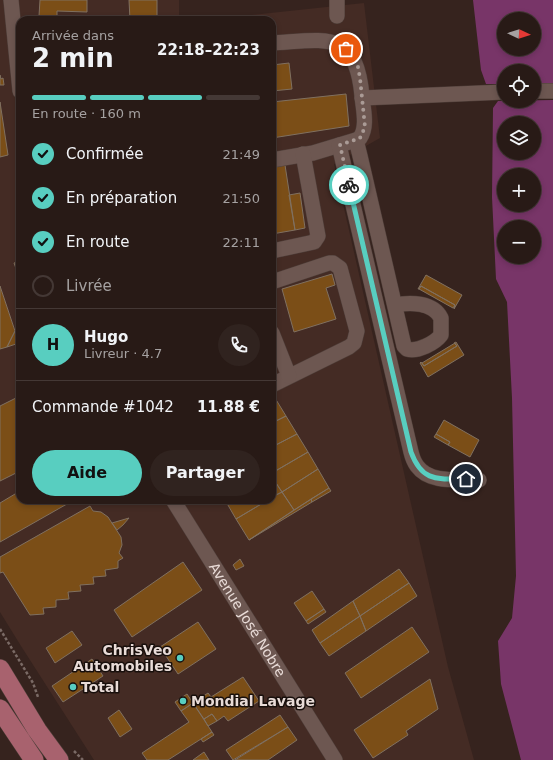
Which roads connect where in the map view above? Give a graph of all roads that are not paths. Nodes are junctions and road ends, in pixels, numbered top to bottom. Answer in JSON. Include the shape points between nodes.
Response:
{"nodes":[{"id":1,"x":11,"y":0,"type":"edge"},
{"id":2,"x":337,"y":0,"type":"edge"},
{"id":3,"x":337,"y":16,"type":"dead end"},
{"id":4,"x":16,"y":39,"type":"edge"},
{"id":5,"x":276,"y":43,"type":"edge"},
{"id":6,"x":541,"y":91,"type":"edge"},
{"id":7,"x":553,"y":91,"type":"edge"},
{"id":8,"x":497,"y":92,"type":"edge"},
{"id":9,"x":362,"y":98,"type":"junction"},
{"id":10,"x":356,"y":140,"type":"junction"},
{"id":11,"x":340,"y":145,"type":"junction"},
{"id":12,"x":303,"y":154,"type":"junction"},
{"id":13,"x":276,"y":159,"type":"edge"},
{"id":14,"x":276,"y":250,"type":"edge"},
{"id":15,"x":276,"y":281,"type":"edge"},
{"id":16,"x":395,"y":305,"type":"dead end"},
{"id":17,"x":276,"y":343,"type":"edge"},
{"id":18,"x":289,"y":376,"type":"junction"},
{"id":19,"x":276,"y":383,"type":"edge"},
{"id":20,"x":479,"y":480,"type":"dead end"},
{"id":21,"x":176,"y":504,"type":"edge"},
{"id":22,"x":0,"y":669,"type":"edge"},
{"id":23,"x":0,"y":709,"type":"edge"},
{"id":24,"x":34,"y":760,"type":"edge"},
{"id":25,"x":59,"y":760,"type":"edge"},
{"id":26,"x":336,"y":760,"type":"edge"}],
"edges":[{"from":1,"to":4,"type":"street"},
{"from":2,"to":3,"type":"street"},
{"from":5,"to":9,"type":"street","via":[[327,40],[338,43],[353,57],[358,67]]},
{"from":6,"to":7,"type":"street"},
{"from":8,"to":9,"type":"street"},
{"from":9,"to":10,"type":"street","via":[[365,127],[360,138]]},
{"from":10,"to":11,"type":"street"},
{"from":10,"to":16,"type":"street"},
{"from":11,"to":12,"type":"street"},
{"from":11,"to":20,"type":"street","via":[[416,466],[425,475],[439,479]]},
{"from":12,"to":13,"type":"street"},
{"from":12,"to":14,"type":"street","via":[[318,236],[314,242]]},
{"from":15,"to":18,"type":"street","via":[[329,263],[338,265],[357,331],[354,343]]},
{"from":17,"to":18,"type":"street"},
{"from":18,"to":19,"type":"street"},
{"from":21,"to":26,"type":"street","name":"Avenue José Nobre"},
{"from":22,"to":25,"type":"main road","via":[[37,730]]},
{"from":23,"to":24,"type":"main road"}]}
